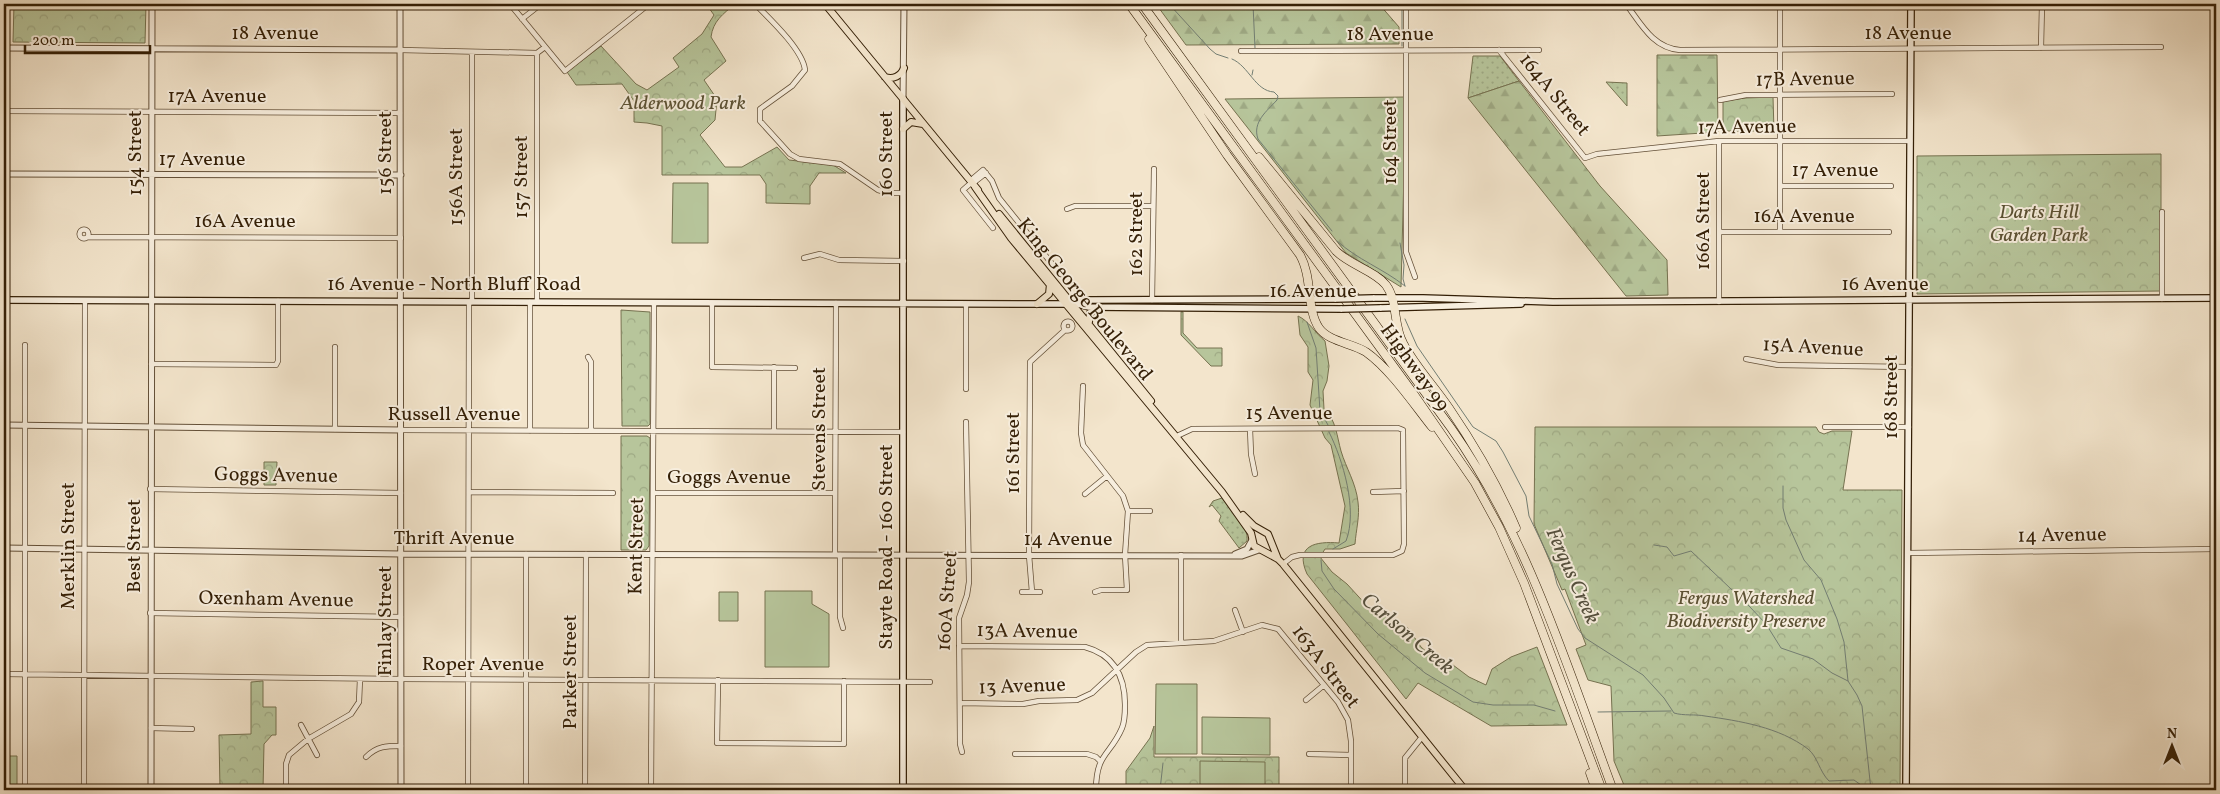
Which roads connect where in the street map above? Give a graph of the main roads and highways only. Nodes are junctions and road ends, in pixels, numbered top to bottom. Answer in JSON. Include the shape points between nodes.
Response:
{"nodes":[{"id":1,"x":825,"y":4,"type":"edge"},
{"id":2,"x":1127,"y":4,"type":"edge"},
{"id":3,"x":1142,"y":4,"type":"edge"},
{"id":4,"x":1911,"y":4,"type":"edge"},
{"id":5,"x":904,"y":68,"type":"road end"},
{"id":6,"x":885,"y":77,"type":"junction"},
{"id":7,"x":1197,"y":79,"type":"junction"},
{"id":8,"x":903,"y":99,"type":"junction"},
{"id":9,"x":924,"y":124,"type":"junction"},
{"id":10,"x":903,"y":129,"type":"junction"},
{"id":11,"x":972,"y":184,"type":"junction"},
{"id":12,"x":1050,"y":284,"type":"junction"},
{"id":13,"x":1392,"y":298,"type":"junction"},
{"id":14,"x":2216,"y":298,"type":"edge"},
{"id":15,"x":1311,"y":299,"type":"junction"},
{"id":16,"x":4,"y":300,"type":"edge"},
{"id":17,"x":1152,"y":300,"type":"junction"},
{"id":18,"x":1230,"y":300,"type":"junction"},
{"id":19,"x":1553,"y":302,"type":"junction"},
{"id":20,"x":1909,"y":302,"type":"junction"},
{"id":21,"x":904,"y":304,"type":"junction"},
{"id":22,"x":1037,"y":304,"type":"junction"},
{"id":23,"x":1065,"y":304,"type":"junction"},
{"id":24,"x":1074,"y":304,"type":"junction"},
{"id":25,"x":1100,"y":306,"type":"junction"},
{"id":26,"x":1143,"y":307,"type":"junction"},
{"id":27,"x":1211,"y":307,"type":"junction"},
{"id":28,"x":1394,"y":308,"type":"junction"},
{"id":29,"x":1312,"y":309,"type":"junction"},
{"id":30,"x":1089,"y":322,"type":"junction"},
{"id":31,"x":1172,"y":430,"type":"junction"},
{"id":32,"x":1222,"y":492,"type":"junction"},
{"id":33,"x":1482,"y":495,"type":"junction"},
{"id":34,"x":1263,"y":531,"type":"junction"},
{"id":35,"x":1252,"y":539,"type":"junction"},
{"id":36,"x":1271,"y":543,"type":"junction"},
{"id":37,"x":1260,"y":550,"type":"junction"},
{"id":38,"x":1280,"y":562,"type":"junction"},
{"id":39,"x":1547,"y":614,"type":"junction"},
{"id":40,"x":1570,"y":704,"type":"junction"},
{"id":41,"x":903,"y":790,"type":"edge"},
{"id":42,"x":1466,"y":790,"type":"edge"},
{"id":43,"x":1596,"y":790,"type":"edge"},
{"id":44,"x":1602,"y":790,"type":"edge"},
{"id":45,"x":1613,"y":790,"type":"edge"},
{"id":46,"x":1906,"y":790,"type":"edge"}],
"edges":[{"from":1,"to":6,"type":"main road","name":"King George Boulevard"},
{"from":2,"to":15,"type":"highway","via":[[1219,142],[1300,255],[1309,275]]},
{"from":2,"to":33,"type":"highway","name":"Highway 99","via":[[1413,393]]},
{"from":3,"to":7,"type":"highway","name":"Highway 99"},
{"from":4,"to":20,"type":"main road","name":"168 Street"},
{"from":5,"to":6,"type":"main road","via":[[896,77]]},
{"from":6,"to":8,"type":"main road","name":"King George Boulevard"},
{"from":7,"to":13,"type":"highway","via":[[1336,251],[1347,261],[1380,279]]},
{"from":7,"to":39,"type":"highway","name":"Highway 99","via":[[1465,448],[1514,534]]},
{"from":8,"to":9,"type":"main road","name":"King George Boulevard"},
{"from":8,"to":10,"type":"main road","name":"160 Street"},
{"from":9,"to":10,"type":"main road","via":[[911,122]]},
{"from":9,"to":11,"type":"main road","name":"King George Boulevard"},
{"from":10,"to":21,"type":"main road","name":"160 Street"},
{"from":11,"to":12,"type":"main road","name":"King George Boulevard"},
{"from":11,"to":24,"type":"main road","name":"King George Boulevard"},
{"from":12,"to":22,"type":"main road","via":[[1049,294]]},
{"from":12,"to":23,"type":"main road","name":"King George Boulevard"},
{"from":13,"to":15,"type":"main road","name":"16 Avenue","bridge":true},
{"from":13,"to":19,"type":"main road","name":"16 Avenue"},
{"from":13,"to":28,"type":"highway"},
{"from":14,"to":20,"type":"main road","name":"16 Avenue"},
{"from":15,"to":18,"type":"main road","name":"16 Avenue"},
{"from":15,"to":29,"type":"highway"},
{"from":16,"to":21,"type":"main road","name":"16 Avenue - North Bluff Road"},
{"from":17,"to":18,"type":"main road","name":"16 Avenue"},
{"from":17,"to":24,"type":"main road","name":"16 Avenue","via":[[1090,300]]},
{"from":17,"to":26,"type":"main road"},
{"from":18,"to":27,"type":"main road"},
{"from":19,"to":20,"type":"main road","name":"16 Avenue"},
{"from":19,"to":28,"type":"main road","name":"16 Avenue"},
{"from":20,"to":46,"type":"main road","name":"168 Street"},
{"from":21,"to":22,"type":"main road","name":"16 Avenue"},
{"from":21,"to":41,"type":"main road","name":"Stayte Road - 160 Street"},
{"from":22,"to":23,"type":"main road","name":"16 Avenue"},
{"from":23,"to":24,"type":"main road","name":"16 Avenue"},
{"from":23,"to":31,"type":"main road","name":"King George Boulevard"},
{"from":24,"to":25,"type":"main road","name":"16 Avenue"},
{"from":24,"to":30,"type":"main road","name":"King George Boulevard"},
{"from":25,"to":26,"type":"main road","name":"16 Avenue"},
{"from":25,"to":30,"type":"main road","via":[[1090,313]]},
{"from":26,"to":27,"type":"main road","name":"16 Avenue"},
{"from":27,"to":29,"type":"main road","name":"16 Avenue"},
{"from":28,"to":29,"type":"main road","name":"16 Avenue","bridge":true},
{"from":28,"to":39,"type":"highway","via":[[1398,332],[1405,348],[1459,423],[1502,498],[1528,557]]},
{"from":29,"to":33,"type":"highway","via":[[1322,331],[1365,352],[1383,368]]},
{"from":30,"to":31,"type":"main road","name":"King George Boulevard"},
{"from":31,"to":32,"type":"main road","name":"King George Boulevard"},
{"from":32,"to":34,"type":"main road","name":"King George Boulevard","via":[[1254,526]]},
{"from":32,"to":35,"type":"main road","name":"King George Boulevard","via":[[1249,529]]},
{"from":33,"to":40,"type":"highway","name":"Highway 99","via":[[1515,561]]},
{"from":34,"to":35,"type":"main road","via":[[1257,532]]},
{"from":34,"to":36,"type":"main road","via":[[1270,536]]},
{"from":35,"to":37,"type":"main road"},
{"from":36,"to":37,"type":"main road","via":[[1268,548]]},
{"from":36,"to":38,"type":"main road"},
{"from":37,"to":38,"type":"main road"},
{"from":38,"to":42,"type":"main road"},
{"from":39,"to":45,"type":"highway","name":"Highway 99"},
{"from":40,"to":43,"type":"highway"},
{"from":40,"to":44,"type":"highway","name":"Highway 99"}]}
